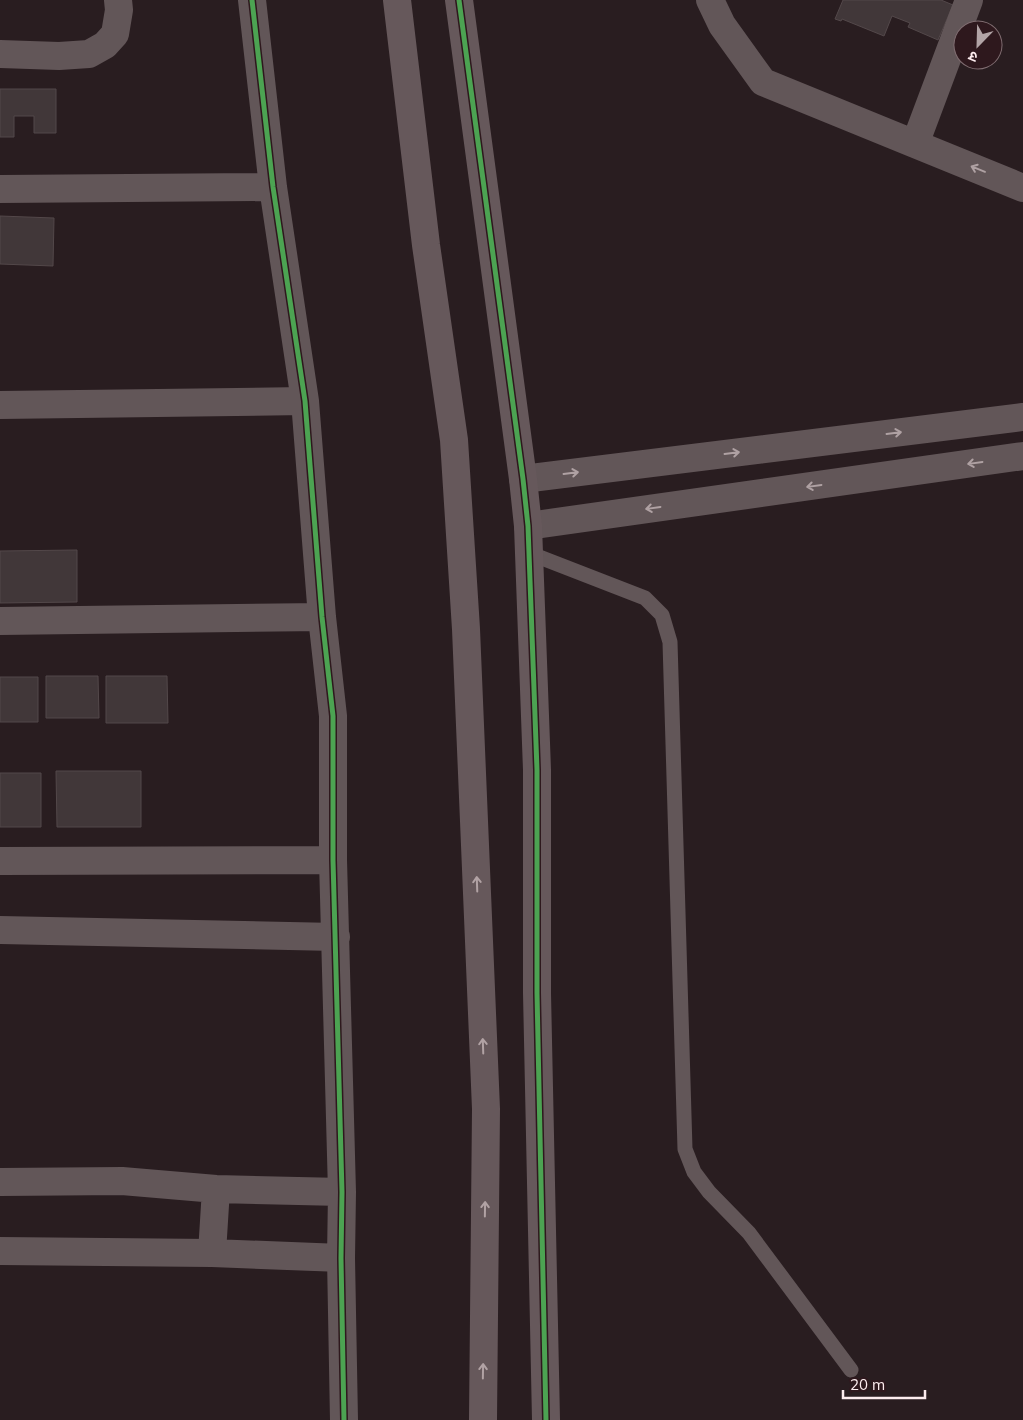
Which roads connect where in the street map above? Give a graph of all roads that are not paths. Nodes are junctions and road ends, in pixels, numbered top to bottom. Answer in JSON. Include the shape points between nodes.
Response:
{"nodes":[{"id":1,"x":118,"y":0,"type":"edge"},
{"id":2,"x":252,"y":0,"type":"edge"},
{"id":3,"x":397,"y":0,"type":"edge"},
{"id":4,"x":459,"y":0,"type":"edge"},
{"id":5,"x":710,"y":0,"type":"edge"},
{"id":6,"x":969,"y":0,"type":"edge"},
{"id":7,"x":0,"y":54,"type":"edge"},
{"id":8,"x":915,"y":144,"type":"junction"},
{"id":9,"x":273,"y":188,"type":"junction"},
{"id":10,"x":1023,"y":188,"type":"edge"},
{"id":11,"x":0,"y":190,"type":"edge"},
{"id":12,"x":304,"y":401,"type":"junction"},
{"id":13,"x":0,"y":405,"type":"edge"},
{"id":14,"x":1023,"y":417,"type":"edge"},
{"id":15,"x":1023,"y":456,"type":"edge"},
{"id":16,"x":523,"y":479,"type":"junction"},
{"id":17,"x":528,"y":526,"type":"junction"},
{"id":18,"x":529,"y":553,"type":"junction"},
{"id":19,"x":322,"y":617,"type":"junction"},
{"id":20,"x":0,"y":622,"type":"edge"},
{"id":21,"x":333,"y":860,"type":"junction"},
{"id":22,"x":0,"y":861,"type":"edge"},
{"id":23,"x":0,"y":930,"type":"edge"},
{"id":24,"x":336,"y":937,"type":"junction"},
{"id":25,"x":0,"y":1182,"type":"edge"},
{"id":26,"x":216,"y":1189,"type":"junction"},
{"id":27,"x":342,"y":1192,"type":"junction"},
{"id":28,"x":0,"y":1251,"type":"edge"},
{"id":29,"x":212,"y":1253,"type":"junction"},
{"id":30,"x":341,"y":1258,"type":"junction"},
{"id":31,"x":851,"y":1370,"type":"dead end"},
{"id":32,"x":344,"y":1420,"type":"edge"},
{"id":33,"x":482,"y":1420,"type":"edge"},
{"id":34,"x":546,"y":1420,"type":"edge"}],
"edges":[{"from":1,"to":7,"type":"street","via":[[115,34],[105,45],[89,54]]},
{"from":2,"to":9,"type":"street"},
{"from":33,"to":3,"type":"street","one_way":true,"via":[[486,1109],[466,629],[454,440],[426,245]]},
{"from":4,"to":16,"type":"street"},
{"from":5,"to":8,"type":"street","via":[[722,25],[763,82]]},
{"from":6,"to":8,"type":"street"},
{"from":10,"to":8,"type":"street","one_way":true},
{"from":9,"to":11,"type":"street"},
{"from":9,"to":12,"type":"street"},
{"from":12,"to":13,"type":"street"},
{"from":12,"to":19,"type":"street"},
{"from":16,"to":14,"type":"street","one_way":true},
{"from":15,"to":17,"type":"street","one_way":true},
{"from":16,"to":17,"type":"street"},
{"from":17,"to":18,"type":"street"},
{"from":18,"to":31,"type":"lane","via":[[645,598],[662,615],[670,642],[685,1149],[694,1172],[708,1192],[749,1233]]},
{"from":18,"to":34,"type":"street","via":[[537,770],[537,993]]},
{"from":19,"to":20,"type":"street"},
{"from":19,"to":21,"type":"street","via":[[333,716]]},
{"from":21,"to":22,"type":"street"},
{"from":21,"to":24,"type":"street"},
{"from":23,"to":24,"type":"street"},
{"from":24,"to":27,"type":"street"},
{"from":25,"to":26,"type":"street","via":[[122,1181]]},
{"from":26,"to":27,"type":"street"},
{"from":26,"to":29,"type":"street"},
{"from":27,"to":30,"type":"street"},
{"from":28,"to":29,"type":"street"},
{"from":29,"to":30,"type":"street"},
{"from":30,"to":32,"type":"street"}]}
